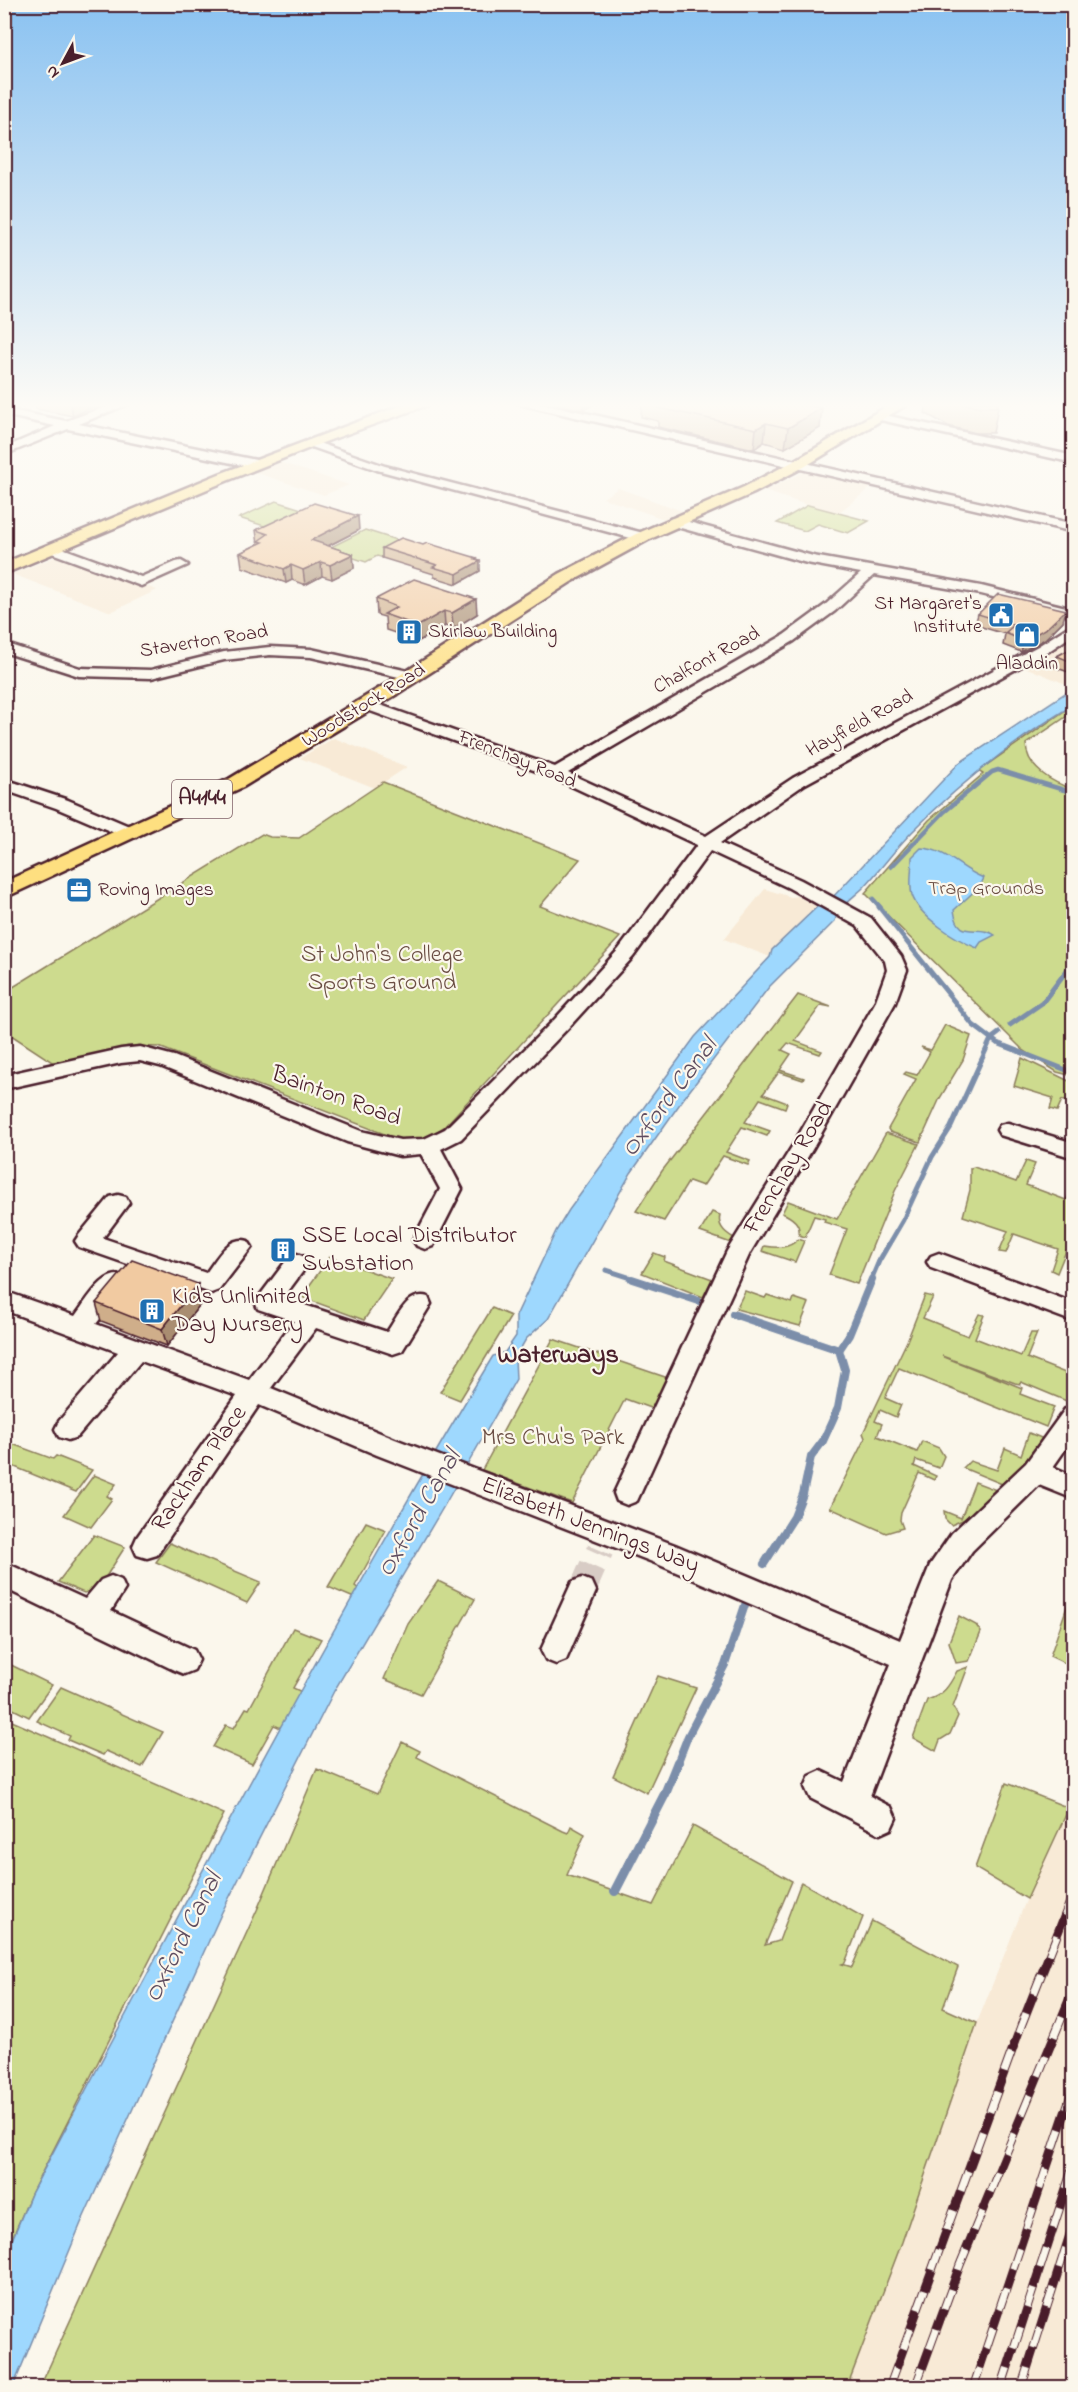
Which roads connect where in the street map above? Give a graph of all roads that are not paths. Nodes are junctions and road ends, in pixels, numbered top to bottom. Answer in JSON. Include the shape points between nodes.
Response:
{"nodes":[{"id":1,"x":138,"y":514,"type":"edge"},
{"id":2,"x":560,"y":514,"type":"edge"},
{"id":3,"x":694,"y":514,"type":"edge"},
{"id":4,"x":1012,"y":514,"type":"edge"},
{"id":5,"x":674,"y":522,"type":"junction"},
{"id":6,"x":1074,"y":528,"type":"edge"},
{"id":7,"x":642,"y":537,"type":"junction"},
{"id":8,"x":54,"y":549,"type":"junction"},
{"id":9,"x":181,"y":565,"type":"dead end"},
{"id":10,"x":4,"y":569,"type":"edge"},
{"id":11,"x":868,"y":572,"type":"junction"},
{"id":12,"x":1070,"y":613,"type":"edge"},
{"id":13,"x":1072,"y":630,"type":"edge"},
{"id":14,"x":4,"y":647,"type":"edge"},
{"id":15,"x":412,"y":676,"type":"junction"},
{"id":16,"x":367,"y":705,"type":"junction"},
{"id":17,"x":556,"y":772,"type":"junction"},
{"id":18,"x":4,"y":784,"type":"edge"},
{"id":19,"x":130,"y":833,"type":"junction"},
{"id":20,"x":706,"y":844,"type":"junction"},
{"id":21,"x":4,"y":891,"type":"edge"},
{"id":22,"x":4,"y":1082,"type":"edge"},
{"id":23,"x":1008,"y":1130,"type":"dead end"},
{"id":24,"x":428,"y":1146,"type":"junction"},
{"id":25,"x":1074,"y":1151,"type":"edge"},
{"id":26,"x":118,"y":1203,"type":"dead end"},
{"id":27,"x":425,"y":1240,"type":"dead end"},
{"id":28,"x":240,"y":1247,"type":"dead end"},
{"id":29,"x":135,"y":1258,"type":"junction"},
{"id":30,"x":939,"y":1262,"type":"dead end"},
{"id":31,"x":297,"y":1263,"type":"dead end"},
{"id":32,"x":4,"y":1300,"type":"edge"},
{"id":33,"x":419,"y":1304,"type":"dead end"},
{"id":34,"x":1074,"y":1313,"type":"edge"},
{"id":35,"x":311,"y":1317,"type":"junction"},
{"id":36,"x":79,"y":1328,"type":"junction"},
{"id":37,"x":136,"y":1349,"type":"junction"},
{"id":38,"x":254,"y":1392,"type":"junction"},
{"id":39,"x":1074,"y":1416,"type":"edge"},
{"id":40,"x":68,"y":1430,"type":"dead end"},
{"id":41,"x":1035,"y":1471,"type":"junction"},
{"id":42,"x":1074,"y":1488,"type":"edge"},
{"id":43,"x":627,"y":1493,"type":"dead end"},
{"id":44,"x":147,"y":1546,"type":"dead end"},
{"id":45,"x":4,"y":1574,"type":"edge"},
{"id":46,"x":111,"y":1589,"type":"dead end"},
{"id":47,"x":582,"y":1591,"type":"tunnel mouth"},
{"id":48,"x":89,"y":1617,"type":"junction"},
{"id":49,"x":556,"y":1650,"type":"dead end"},
{"id":50,"x":908,"y":1657,"type":"junction"},
{"id":51,"x":184,"y":1660,"type":"dead end"},
{"id":52,"x":821,"y":1787,"type":"dead end"},
{"id":53,"x":852,"y":1803,"type":"junction"},
{"id":54,"x":880,"y":1818,"type":"dead end"}],
"edges":[{"from":1,"to":8,"type":"main road"},
{"from":2,"to":7,"type":"street"},
{"from":3,"to":5,"type":"main road","name":"Woodstock Road","number":"A4144"},
{"from":4,"to":6,"type":"street"},
{"from":5,"to":7,"type":"main road","name":"Woodstock Road","number":"A4144"},
{"from":5,"to":11,"type":"street","via":[[770,550]]},
{"from":7,"to":15,"type":"main road","name":"Woodstock Road","number":"A4144","via":[[565,578]]},
{"from":8,"to":9,"type":"street","via":[[141,582]]},
{"from":8,"to":10,"type":"main road"},
{"from":11,"to":12,"type":"street","via":[[981,590]]},
{"from":11,"to":17,"type":"street","name":"Chalfont Road","via":[[830,608],[789,638]]},
{"from":13,"to":20,"type":"street","name":"Hayfield Road","via":[[799,781]]},
{"from":14,"to":15,"type":"street","name":"Staverton Road","via":[[79,672],[151,674],[224,656],[270,651],[311,653]]},
{"from":15,"to":16,"type":"main road","name":"Woodstock Road","number":"A4144"},
{"from":16,"to":17,"type":"street","name":"Frenchay Road"},
{"from":16,"to":19,"type":"main road","name":"Woodstock Road","number":"A4144","via":[[236,783]]},
{"from":17,"to":20,"type":"street","name":"Frenchay Road"},
{"from":18,"to":19,"type":"street"},
{"from":19,"to":21,"type":"main road","name":"Woodstock Road","number":"A4144"},
{"from":20,"to":24,"type":"street","name":"Bainton Road","via":[[626,953],[453,1134]]},
{"from":20,"to":43,"type":"street","name":"Frenchay Road","via":[[791,890],[864,922],[892,957],[897,970],[885,1003],[739,1251]]},
{"from":22,"to":24,"type":"street","name":"Bainton Road","via":[[140,1054],[167,1060],[355,1137],[400,1148]]},
{"from":23,"to":25,"type":"street"},
{"from":24,"to":27,"type":"street","via":[[451,1189]]},
{"from":26,"to":29,"type":"street","via":[[87,1241]]},
{"from":28,"to":29,"type":"street","via":[[211,1284]]},
{"from":29,"to":36,"type":"street"},
{"from":30,"to":34,"type":"street"},
{"from":31,"to":35,"type":"street","via":[[267,1302]]},
{"from":32,"to":36,"type":"street","name":"Elizabeth Jennings Way"},
{"from":33,"to":35,"type":"street","via":[[393,1344]]},
{"from":35,"to":38,"type":"street","name":"Rackham Place"},
{"from":36,"to":37,"type":"street","name":"Elizabeth Jennings Way"},
{"from":37,"to":38,"type":"street","name":"Elizabeth Jennings Way"},
{"from":37,"to":40,"type":"street"},
{"from":38,"to":44,"type":"street","name":"Rackham Place"},
{"from":38,"to":50,"type":"street","name":"Elizabeth Jennings Way","via":[[510,1494],[604,1541],[750,1589]]},
{"from":39,"to":41,"type":"street"},
{"from":41,"to":42,"type":"street"},
{"from":41,"to":50,"type":"street","via":[[962,1542],[940,1574]]},
{"from":45,"to":48,"type":"street"},
{"from":46,"to":48,"type":"street"},
{"from":47,"to":49,"type":"street"},
{"from":48,"to":51,"type":"street"},
{"from":50,"to":53,"type":"street"},
{"from":52,"to":53,"type":"street"},
{"from":53,"to":54,"type":"street"}]}
